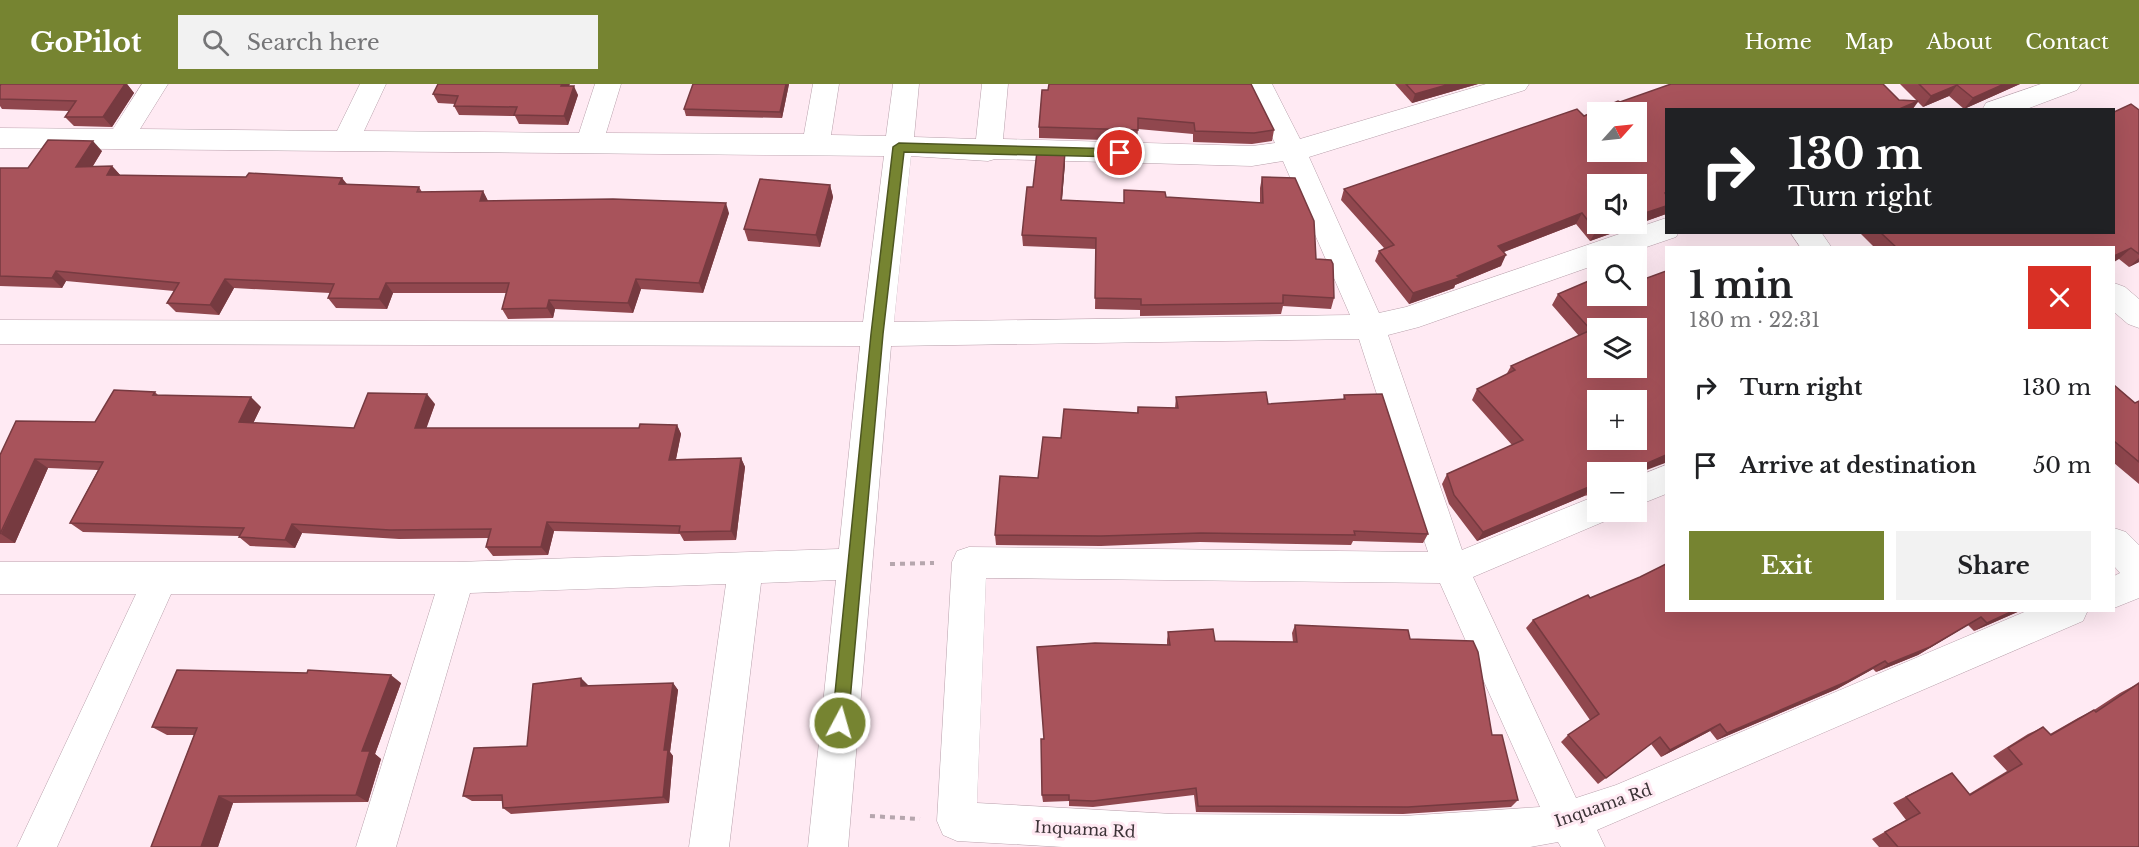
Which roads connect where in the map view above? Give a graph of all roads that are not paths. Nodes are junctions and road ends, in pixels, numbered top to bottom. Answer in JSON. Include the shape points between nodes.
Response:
{"nodes":[{"id":1,"x":154,"y":84,"type":"edge"},
{"id":2,"x":373,"y":84,"type":"edge"},
{"id":3,"x":608,"y":84,"type":"edge"},
{"id":4,"x":826,"y":84,"type":"edge"},
{"id":5,"x":906,"y":84,"type":"edge"},
{"id":6,"x":995,"y":84,"type":"edge"},
{"id":7,"x":1259,"y":84,"type":"edge"},
{"id":8,"x":1516,"y":84,"type":"edge"},
{"id":9,"x":2068,"y":84,"type":"edge"},
{"id":10,"x":2001,"y":108,"type":"edge"},
{"id":11,"x":122,"y":137,"type":"junction"},
{"id":12,"x":0,"y":138,"type":"edge"},
{"id":13,"x":347,"y":139,"type":"junction"},
{"id":14,"x":590,"y":141,"type":"junction"},
{"id":15,"x":816,"y":144,"type":"junction"},
{"id":16,"x":899,"y":147,"type":"junction"},
{"id":17,"x":988,"y":151,"type":"junction"},
{"id":18,"x":1293,"y":152,"type":"junction"},
{"id":19,"x":1665,"y":229,"type":"edge"},
{"id":20,"x":1806,"y":234,"type":"edge"},
{"id":21,"x":1816,"y":246,"type":"edge"},
{"id":22,"x":2139,"y":284,"type":"edge"},
{"id":23,"x":2115,"y":295,"type":"edge"},
{"id":24,"x":2115,"y":296,"type":"edge"},
{"id":25,"x":2139,"y":316,"type":"edge"},
{"id":26,"x":1370,"y":327,"type":"junction"},
{"id":27,"x":0,"y":332,"type":"edge"},
{"id":28,"x":877,"y":334,"type":"junction"},
{"id":29,"x":1665,"y":479,"type":"edge"},
{"id":30,"x":1647,"y":487,"type":"edge"},
{"id":31,"x":1587,"y":514,"type":"edge"},
{"id":32,"x":2115,"y":544,"type":"edge"},
{"id":33,"x":856,"y":564,"type":"junction"},
{"id":34,"x":1451,"y":568,"type":"junction"},
{"id":35,"x":2139,"y":568,"type":"edge"},
{"id":36,"x":745,"y":569,"type":"junction"},
{"id":37,"x":0,"y":578,"type":"edge"},
{"id":38,"x":457,"y":578,"type":"junction"},
{"id":39,"x":160,"y":579,"type":"junction"},
{"id":40,"x":2139,"y":581,"type":"edge"},
{"id":41,"x":2115,"y":592,"type":"edge"},
{"id":42,"x":2065,"y":612,"type":"edge"},
{"id":43,"x":1575,"y":834,"type":"edge"},
{"id":44,"x":37,"y":847,"type":"edge"},
{"id":45,"x":376,"y":847,"type":"edge"},
{"id":46,"x":709,"y":847,"type":"edge"},
{"id":47,"x":828,"y":847,"type":"edge"}],
"edges":[{"from":1,"to":11,"type":"street"},
{"from":2,"to":13,"type":"street"},
{"from":3,"to":14,"type":"street"},
{"from":4,"to":15,"type":"street"},
{"from":5,"to":16,"type":"street"},
{"from":6,"to":17,"type":"street"},
{"from":7,"to":18,"type":"street"},
{"from":8,"to":18,"type":"street"},
{"from":9,"to":10,"type":"street"},
{"from":11,"to":12,"type":"street"},
{"from":11,"to":13,"type":"street"},
{"from":13,"to":14,"type":"street"},
{"from":14,"to":15,"type":"street"},
{"from":15,"to":16,"type":"street"},
{"from":16,"to":17,"type":"street"},
{"from":16,"to":28,"type":"street"},
{"from":17,"to":18,"type":"street","via":[[1252,156]]},
{"from":18,"to":26,"type":"street"},
{"from":19,"to":26,"type":"street","via":[[1408,319]]},
{"from":20,"to":21,"type":"street"},
{"from":22,"to":23,"type":"street"},
{"from":24,"to":25,"type":"street"},
{"from":26,"to":28,"type":"street"},
{"from":26,"to":34,"type":"street"},
{"from":27,"to":28,"type":"street"},
{"from":28,"to":33,"type":"street"},
{"from":29,"to":30,"type":"street"},
{"from":31,"to":34,"type":"street"},
{"from":32,"to":35,"type":"street"},
{"from":33,"to":36,"type":"street"},
{"from":33,"to":47,"type":"street"},
{"from":34,"to":43,"type":"street"},
{"from":34,"to":43,"type":"street","name":"Inquama Rd","via":[[969,562],[957,821],[1173,834],[1403,837],[1536,827]]},
{"from":36,"to":38,"type":"street"},
{"from":36,"to":46,"type":"street"},
{"from":37,"to":39,"type":"street"},
{"from":38,"to":39,"type":"street"},
{"from":38,"to":45,"type":"street"},
{"from":39,"to":44,"type":"street"},
{"from":40,"to":41,"type":"street"},
{"from":42,"to":43,"type":"street","name":"Inquama Rd","via":[[1617,804]]}]}
